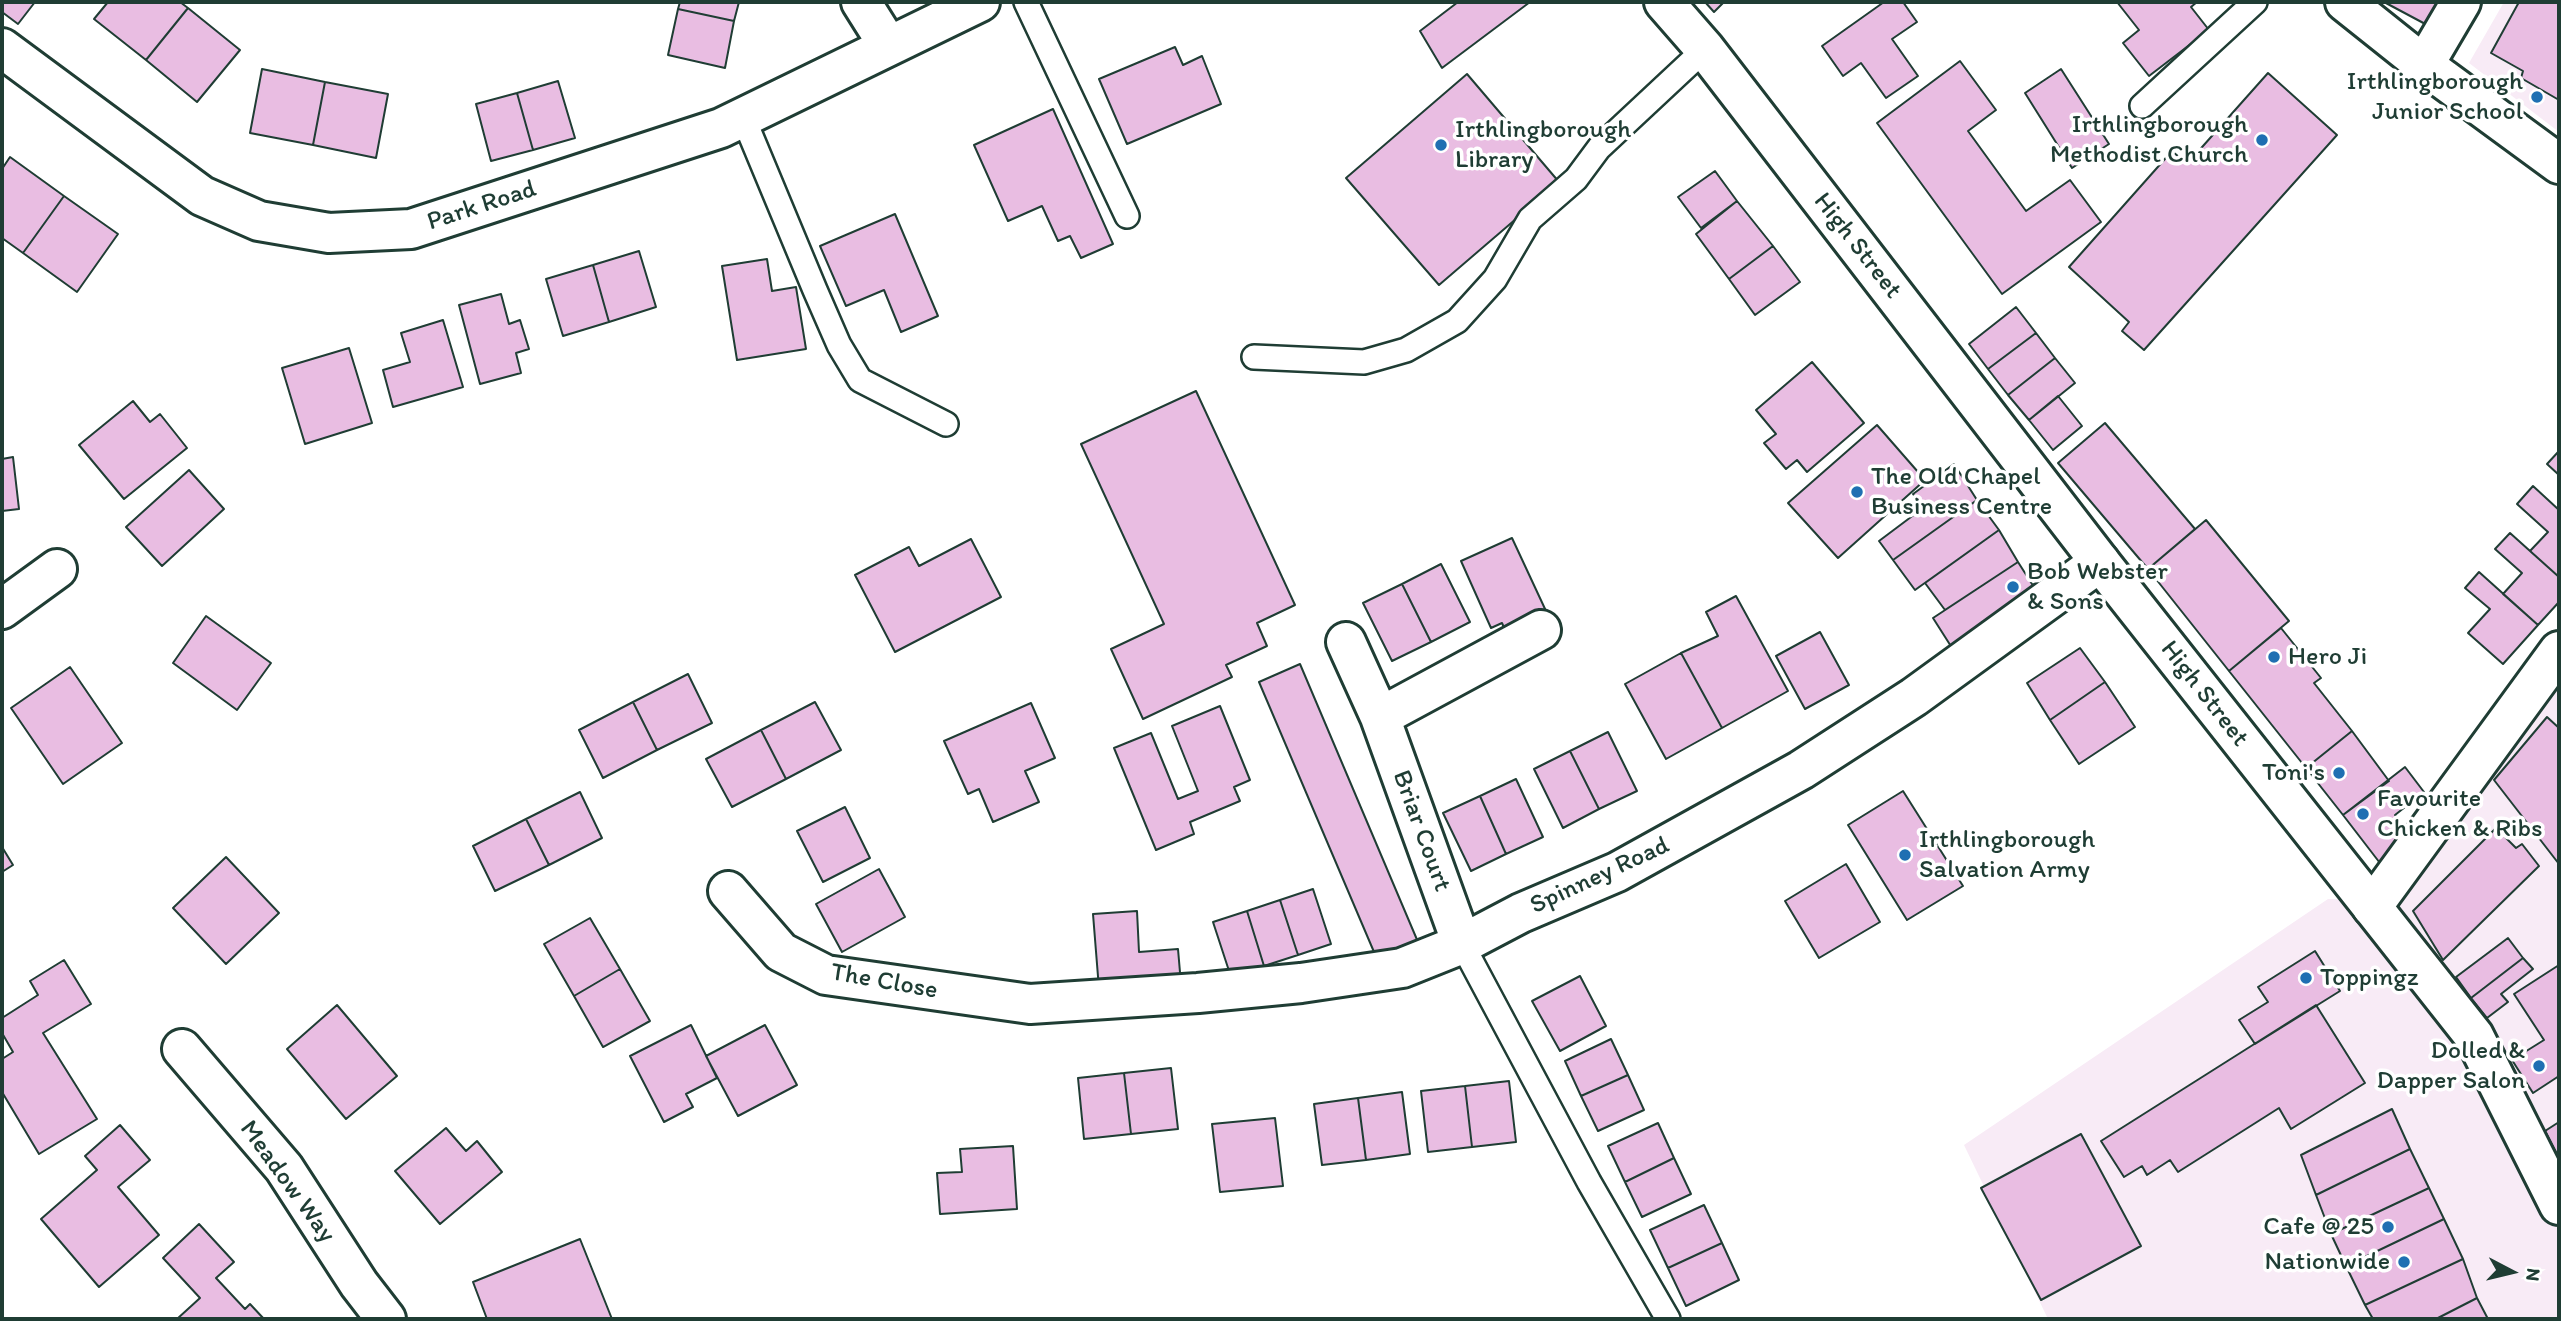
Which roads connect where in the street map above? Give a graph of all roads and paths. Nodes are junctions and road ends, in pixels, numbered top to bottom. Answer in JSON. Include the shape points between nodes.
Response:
{"nodes":[{"id":1,"x":861,"y":2,"type":"edge"},
{"id":2,"x":981,"y":2,"type":"edge"},
{"id":3,"x":1026,"y":2,"type":"edge"},
{"id":4,"x":1664,"y":2,"type":"edge"},
{"id":5,"x":2255,"y":2,"type":"edge"},
{"id":6,"x":2345,"y":2,"type":"edge"},
{"id":7,"x":2461,"y":2,"type":"edge"},
{"id":8,"x":888,"y":45,"type":"junction"},
{"id":9,"x":2,"y":48,"type":"edge"},
{"id":10,"x":1705,"y":49,"type":"junction"},
{"id":11,"x":2424,"y":65,"type":"junction"},
{"id":12,"x":2143,"y":106,"type":"dead end"},
{"id":13,"x":743,"y":117,"type":"junction"},
{"id":14,"x":2559,"y":164,"type":"edge"},
{"id":15,"x":1127,"y":216,"type":"dead end"},
{"id":16,"x":1254,"y":357,"type":"dead end"},
{"id":17,"x":946,"y":424,"type":"dead end"},
{"id":18,"x":2100,"y":562,"type":"junction"},
{"id":19,"x":57,"y":569,"type":"dead end"},
{"id":20,"x":2,"y":609,"type":"edge"},
{"id":21,"x":1541,"y":631,"type":"dead end"},
{"id":22,"x":1346,"y":642,"type":"dead end"},
{"id":23,"x":2559,"y":651,"type":"edge"},
{"id":24,"x":1380,"y":717,"type":"junction"},
{"id":25,"x":728,"y":891,"type":"dead end"},
{"id":26,"x":2372,"y":907,"type":"junction"},
{"id":27,"x":1462,"y":944,"type":"junction"},
{"id":28,"x":1030,"y":1004,"type":"joint"},
{"id":29,"x":182,"y":1049,"type":"dead end"},
{"id":30,"x":2559,"y":1205,"type":"edge"},
{"id":31,"x":386,"y":1319,"type":"edge"},
{"id":32,"x":1668,"y":1319,"type":"edge"}],
"edges":[{"from":1,"to":8,"type":"street"},
{"from":2,"to":8,"type":"street","name":"Park Road"},
{"from":3,"to":15,"type":"lane"},
{"from":4,"to":10,"type":"street","name":"High Street"},
{"from":5,"to":12,"type":"lane"},
{"from":6,"to":11,"type":"street"},
{"from":7,"to":11,"type":"street"},
{"from":8,"to":13,"type":"street","name":"Park Road"},
{"from":9,"to":13,"type":"street","name":"Park Road","via":[[202,196],[259,221],[329,233],[411,229]]},
{"from":10,"to":16,"type":"lane","via":[[1530,219],[1495,279],[1457,321],[1406,350],[1364,362]]},
{"from":10,"to":18,"type":"street","name":"High Street"},
{"from":11,"to":14,"type":"street"},
{"from":13,"to":17,"type":"lane","via":[[834,334],[860,380]]},
{"from":18,"to":26,"type":"street","name":"High Street"},
{"from":18,"to":27,"type":"street","name":"Spinney Road","via":[[1914,697],[1801,770],[1617,872]]},
{"from":19,"to":20,"type":"street"},
{"from":21,"to":24,"type":"street"},
{"from":22,"to":24,"type":"street","name":"Briar Court"},
{"from":23,"to":26,"type":"street"},
{"from":24,"to":27,"type":"street","name":"Briar Court"},
{"from":25,"to":28,"type":"street","name":"The Close","via":[[780,952],[827,975]]},
{"from":26,"to":30,"type":"street","name":"High Street","via":[[2474,1036]]},
{"from":27,"to":28,"type":"street","name":"Spinney Road","via":[[1402,968],[1301,983]]},
{"from":27,"to":32,"type":"lane"},
{"from":29,"to":31,"type":"street","name":"Meadow Way","via":[[284,1168]]}]}
